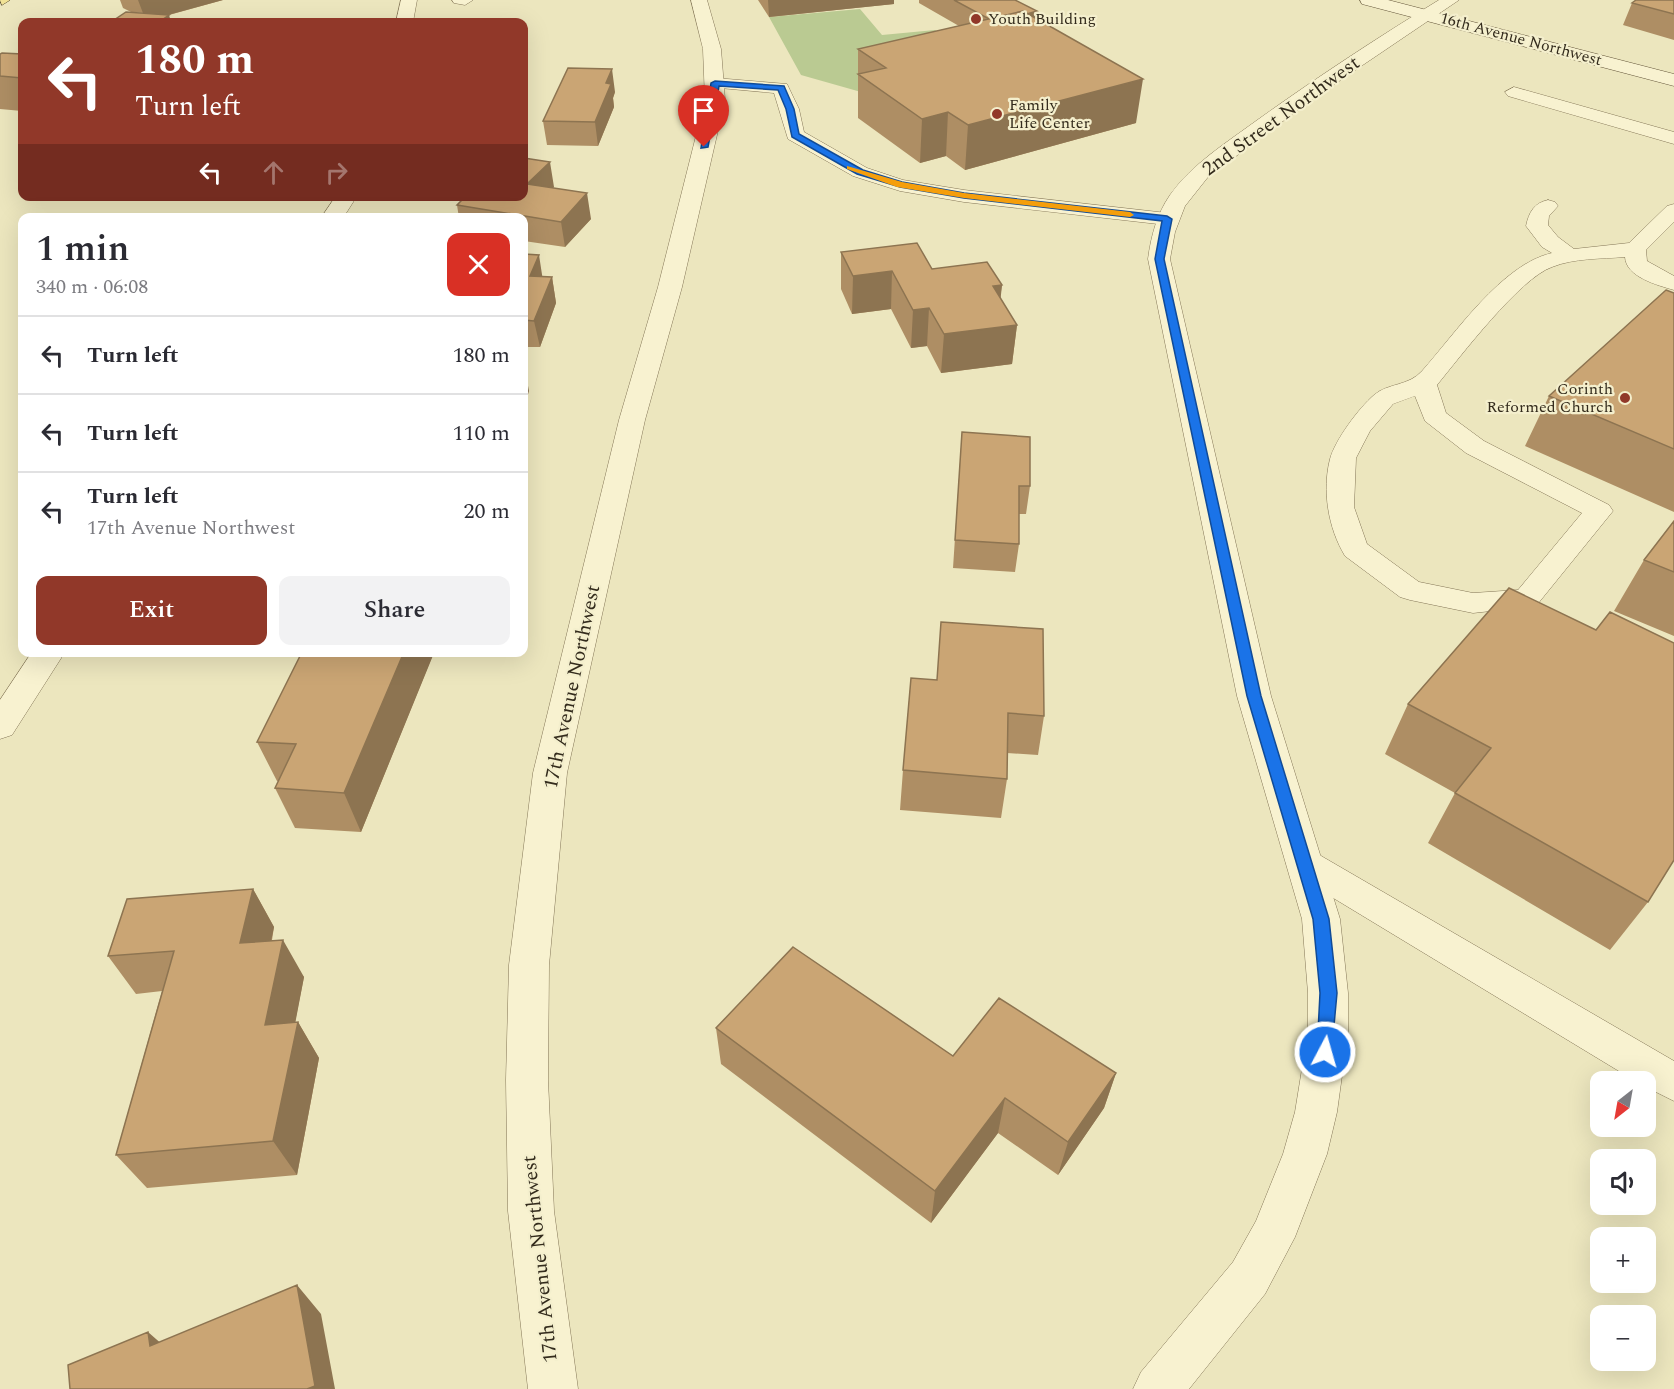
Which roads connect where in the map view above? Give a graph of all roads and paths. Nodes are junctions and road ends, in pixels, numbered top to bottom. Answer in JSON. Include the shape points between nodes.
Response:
{"nodes":[{"id":1,"x":409,"y":0,"type":"edge"},
{"id":2,"x":460,"y":0,"type":"edge"},
{"id":3,"x":465,"y":0,"type":"edge"},
{"id":4,"x":699,"y":0,"type":"edge"},
{"id":5,"x":1368,"y":0,"type":"edge"},
{"id":6,"x":1438,"y":7,"type":"edge"},
{"id":7,"x":406,"y":18,"type":"edge"},
{"id":8,"x":1674,"y":80,"type":"edge"},
{"id":9,"x":715,"y":83,"type":"junction"},
{"id":10,"x":1514,"y":92,"type":"dead end"},
{"id":11,"x":1674,"y":138,"type":"edge"},
{"id":12,"x":1548,"y":206,"type":"dead end"},
{"id":13,"x":1674,"y":210,"type":"edge"},
{"id":14,"x":1167,"y":219,"type":"junction"},
{"id":15,"x":1635,"y":249,"type":"junction"},
{"id":16,"x":1570,"y":256,"type":"junction"},
{"id":17,"x":1674,"y":283,"type":"edge"},
{"id":18,"x":1424,"y":384,"type":"junction"},
{"id":19,"x":46,"y":657,"type":"edge"},
{"id":20,"x":0,"y":726,"type":"edge"},
{"id":21,"x":1304,"y":862,"type":"junction"},
{"id":22,"x":1674,"y":1082,"type":"edge"},
{"id":23,"x":553,"y":1389,"type":"edge"},
{"id":24,"x":1158,"y":1389,"type":"edge"}],
"edges":[{"from":1,"to":7,"type":"street"},
{"from":2,"to":3,"type":"lane"},
{"from":4,"to":9,"type":"street","name":"17th Avenue Northwest","via":[[711,34]]},
{"from":5,"to":6,"type":"street","name":"16th Avenue Northwest"},
{"from":6,"to":8,"type":"street","name":"16th Avenue Northwest"},
{"from":6,"to":14,"type":"street","name":"2nd Street Northwest","via":[[1322,82],[1204,169],[1182,193]]},
{"from":9,"to":14,"type":"lane","via":[[781,88],[795,135],[860,172],[900,185]]},
{"from":9,"to":23,"type":"street","name":"17th Avenue Northwest","via":[[670,287],[632,420],[550,773],[529,965],[527,1080],[531,1211]]},
{"from":10,"to":11,"type":"lane"},
{"from":12,"to":16,"type":"lane","via":[[1539,214],[1538,226],[1550,242]]},
{"from":13,"to":15,"type":"lane"},
{"from":14,"to":21,"type":"street","name":"2nd Street Northwest","via":[[1159,259],[1254,696]]},
{"from":15,"to":16,"type":"lane"},
{"from":15,"to":17,"type":"lane","via":[[1636,264]]},
{"from":16,"to":18,"type":"lane","via":[[1543,261],[1524,275]]},
{"from":18,"to":18,"type":"lane","via":[[1384,399],[1359,428],[1343,458],[1340,507],[1355,549],[1410,590],[1473,603],[1526,598],[1599,511],[1475,447],[1434,416]]},
{"from":19,"to":20,"type":"street"},
{"from":21,"to":22,"type":"lane"},
{"from":21,"to":24,"type":"street","name":"2nd Street Northwest","via":[[1321,919],[1328,993],[1327,1044],[1305,1154],[1272,1237],[1249,1278]]}]}
